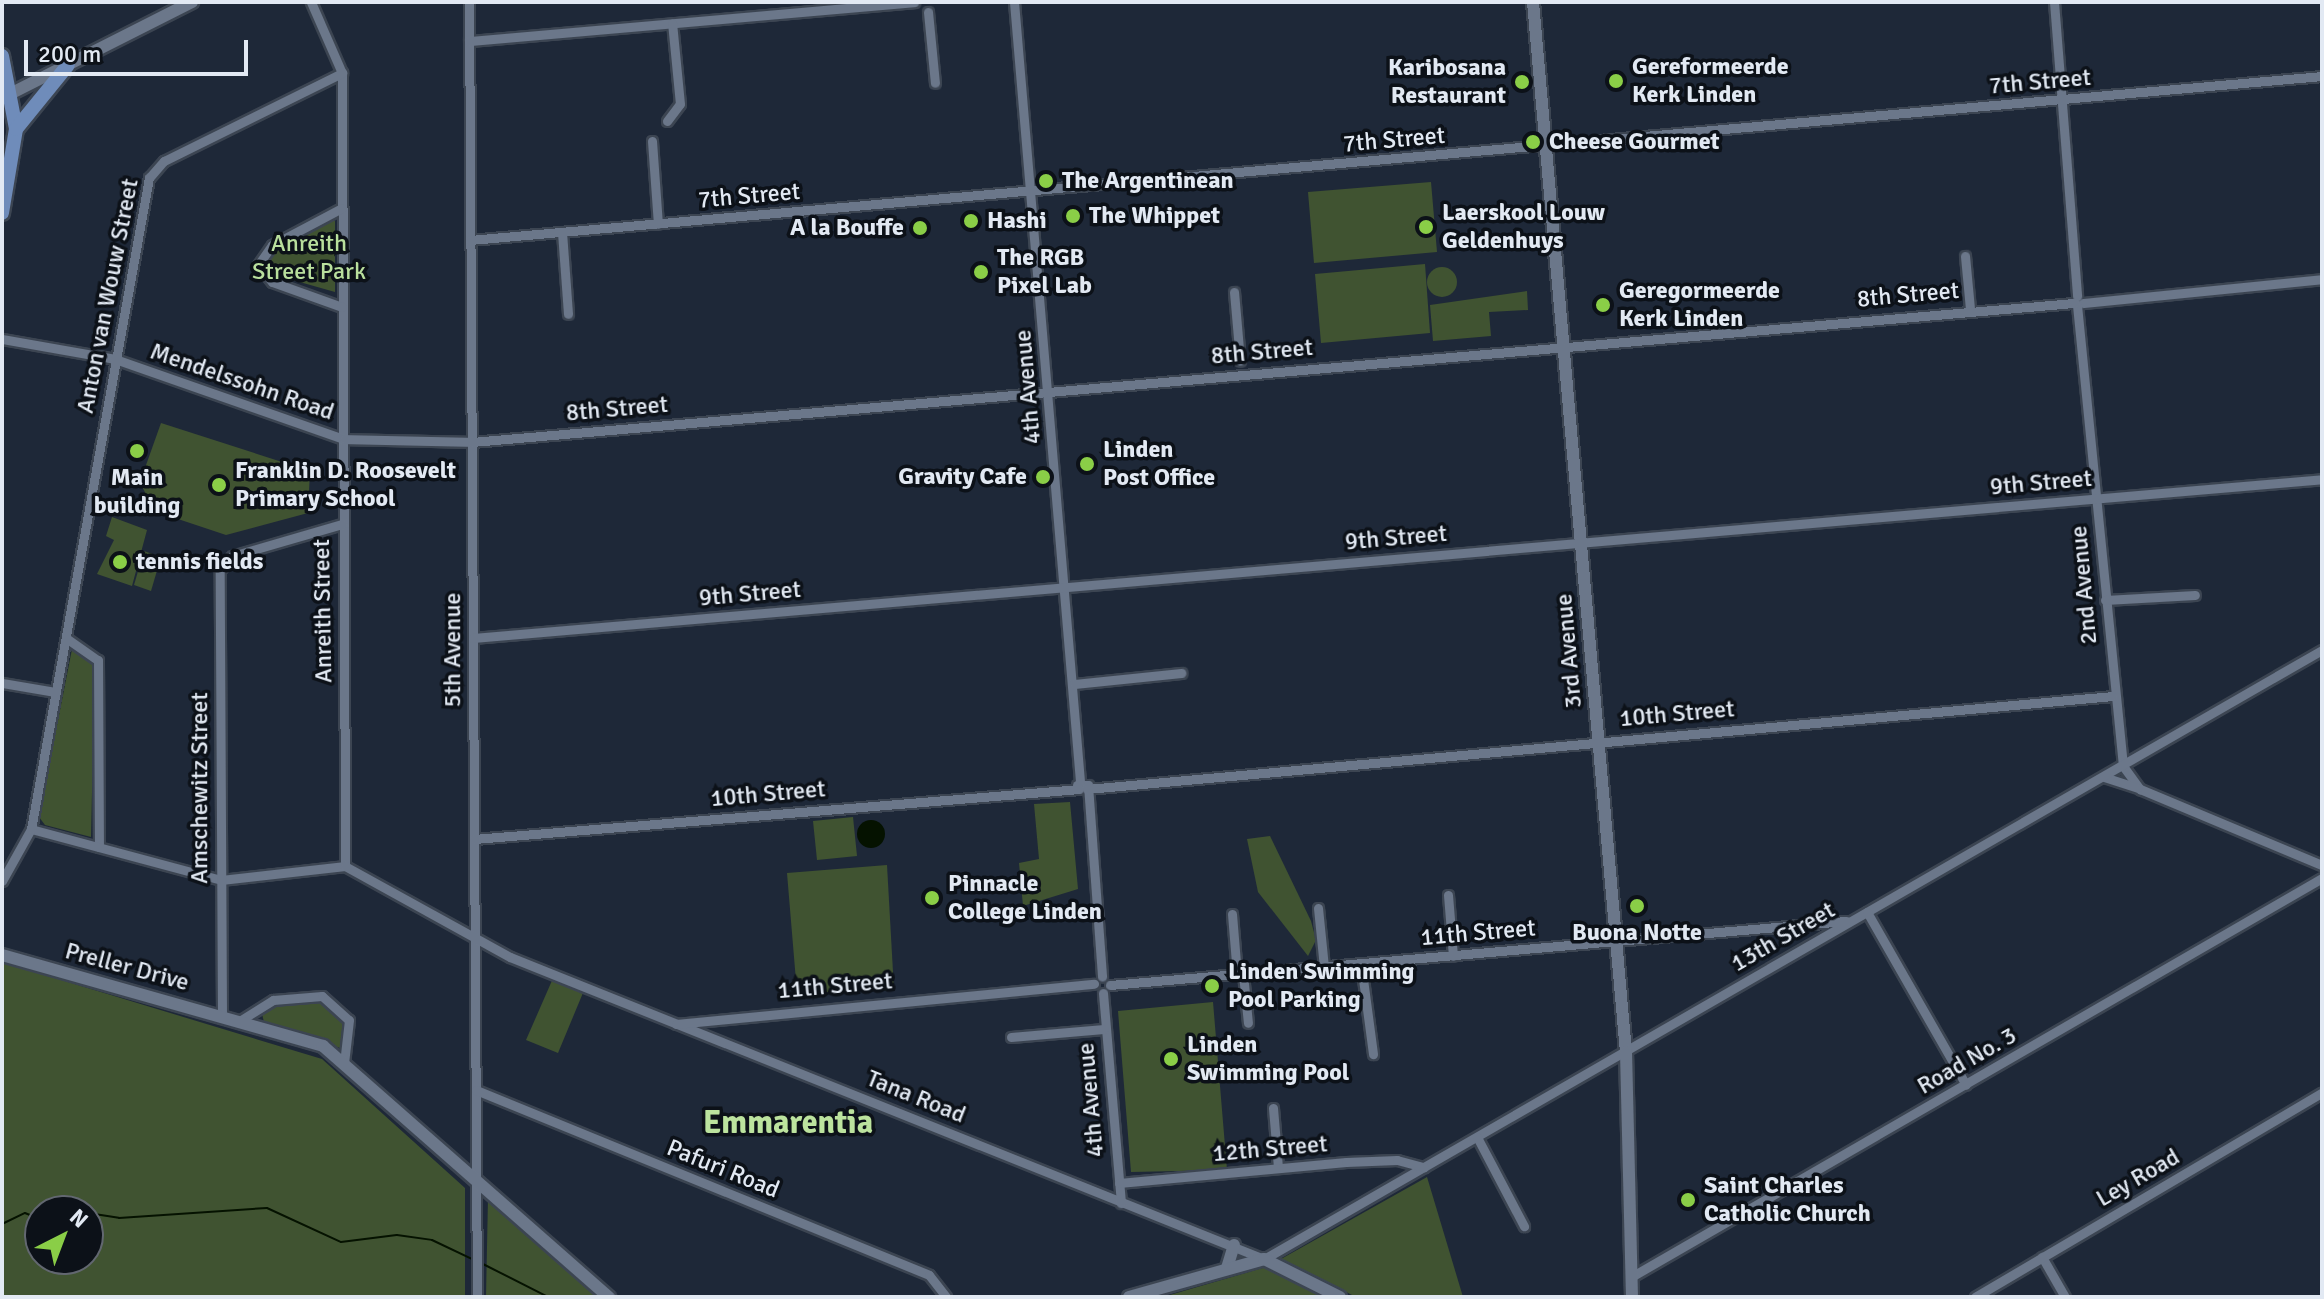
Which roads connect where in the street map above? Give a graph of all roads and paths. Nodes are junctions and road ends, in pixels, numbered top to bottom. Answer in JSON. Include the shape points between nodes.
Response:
{"nodes":[{"id":1,"x":192,"y":2,"type":"edge"},
{"id":2,"x":311,"y":2,"type":"edge"},
{"id":3,"x":469,"y":2,"type":"edge"},
{"id":4,"x":914,"y":2,"type":"edge"},
{"id":5,"x":1014,"y":2,"type":"edge"},
{"id":6,"x":1533,"y":2,"type":"edge"},
{"id":7,"x":2054,"y":2,"type":"edge"},
{"id":8,"x":928,"y":12,"type":"dead end"},
{"id":9,"x":672,"y":23,"type":"junction"},
{"id":10,"x":469,"y":41,"type":"junction"},
{"id":11,"x":2,"y":56,"type":"edge"},
{"id":12,"x":68,"y":65,"type":"junction"},
{"id":13,"x":342,"y":73,"type":"junction"},
{"id":14,"x":2322,"y":76,"type":"edge"},
{"id":15,"x":935,"y":83,"type":"dead end"},
{"id":16,"x":7,"y":95,"type":"edge"},
{"id":17,"x":2062,"y":100,"type":"junction"},
{"id":18,"x":667,"y":121,"type":"dead end"},
{"id":19,"x":16,"y":129,"type":"junction"},
{"id":20,"x":652,"y":141,"type":"dead end"},
{"id":21,"x":1546,"y":147,"type":"junction"},
{"id":22,"x":1031,"y":192,"type":"junction"},
{"id":23,"x":342,"y":208,"type":"junction"},
{"id":24,"x":2,"y":213,"type":"edge"},
{"id":25,"x":658,"y":224,"type":"junction"},
{"id":26,"x":562,"y":232,"type":"junction"},
{"id":27,"x":470,"y":240,"type":"junction"},
{"id":28,"x":1965,"y":256,"type":"dead end"},
{"id":29,"x":2322,"y":279,"type":"edge"},
{"id":30,"x":1234,"y":292,"type":"dead end"},
{"id":31,"x":2079,"y":300,"type":"junction"},
{"id":32,"x":342,"y":307,"type":"junction"},
{"id":33,"x":1970,"y":309,"type":"junction"},
{"id":34,"x":568,"y":314,"type":"dead end"},
{"id":35,"x":2,"y":339,"type":"edge"},
{"id":36,"x":1564,"y":345,"type":"junction"},
{"id":37,"x":115,"y":359,"type":"junction"},
{"id":38,"x":1240,"y":361,"type":"dead end"},
{"id":39,"x":1048,"y":391,"type":"junction"},
{"id":40,"x":344,"y":439,"type":"junction"},
{"id":41,"x":472,"y":442,"type":"junction"},
{"id":42,"x":2322,"y":479,"type":"edge"},
{"id":43,"x":2097,"y":498,"type":"junction"},
{"id":44,"x":342,"y":524,"type":"junction"},
{"id":45,"x":1582,"y":542,"type":"junction"},
{"id":46,"x":1066,"y":587,"type":"junction"},
{"id":47,"x":2195,"y":595,"type":"dead end"},
{"id":48,"x":2105,"y":600,"type":"junction"},
{"id":49,"x":66,"y":638,"type":"junction"},
{"id":50,"x":473,"y":638,"type":"junction"},
{"id":51,"x":2322,"y":650,"type":"edge"},
{"id":52,"x":1181,"y":673,"type":"dead end"},
{"id":53,"x":2,"y":683,"type":"edge"},
{"id":54,"x":1074,"y":684,"type":"junction"},
{"id":55,"x":55,"y":692,"type":"junction"},
{"id":56,"x":2113,"y":696,"type":"junction"},
{"id":57,"x":1599,"y":741,"type":"junction"},
{"id":58,"x":2123,"y":766,"type":"junction"},
{"id":59,"x":2104,"y":777,"type":"junction"},
{"id":60,"x":1083,"y":786,"type":"junction"},
{"id":61,"x":2140,"y":789,"type":"junction"},
{"id":62,"x":31,"y":829,"type":"junction"},
{"id":63,"x":474,"y":839,"type":"junction"},
{"id":64,"x":99,"y":847,"type":"junction"},
{"id":65,"x":2322,"y":865,"type":"edge"},
{"id":66,"x":345,"y":866,"type":"junction"},
{"id":67,"x":2322,"y":878,"type":"edge"},
{"id":68,"x":221,"y":880,"type":"junction"},
{"id":69,"x":2,"y":881,"type":"edge"},
{"id":70,"x":1448,"y":895,"type":"dead end"},
{"id":71,"x":1318,"y":908,"type":"dead end"},
{"id":72,"x":1867,"y":912,"type":"junction"},
{"id":73,"x":1232,"y":914,"type":"dead end"},
{"id":74,"x":1850,"y":921,"type":"junction"},
{"id":75,"x":474,"y":938,"type":"junction"},
{"id":76,"x":1617,"y":941,"type":"junction"},
{"id":77,"x":2,"y":955,"type":"edge"},
{"id":78,"x":1453,"y":956,"type":"junction"},
{"id":79,"x":1361,"y":964,"type":"junction"},
{"id":80,"x":1324,"y":967,"type":"junction"},
{"id":81,"x":1240,"y":974,"type":"junction"},
{"id":82,"x":1102,"y":976,"type":"junction"},
{"id":83,"x":1094,"y":984,"type":"junction"},
{"id":84,"x":1107,"y":989,"type":"junction"},
{"id":85,"x":222,"y":1016,"type":"junction"},
{"id":86,"x":241,"y":1020,"type":"junction"},
{"id":87,"x":1248,"y":1023,"type":"dead end"},
{"id":88,"x":676,"y":1024,"type":"junction"},
{"id":89,"x":1104,"y":1029,"type":"junction"},
{"id":90,"x":1011,"y":1037,"type":"dead end"},
{"id":91,"x":1626,"y":1052,"type":"junction"},
{"id":92,"x":1373,"y":1054,"type":"dead end"},
{"id":93,"x":344,"y":1063,"type":"junction"},
{"id":94,"x":1966,"y":1085,"type":"junction"},
{"id":95,"x":476,"y":1090,"type":"junction"},
{"id":96,"x":2322,"y":1093,"type":"edge"},
{"id":97,"x":1273,"y":1108,"type":"dead end"},
{"id":98,"x":1477,"y":1137,"type":"junction"},
{"id":99,"x":1424,"y":1167,"type":"junction"},
{"id":100,"x":1278,"y":1168,"type":"junction"},
{"id":101,"x":476,"y":1179,"type":"junction"},
{"id":102,"x":1119,"y":1183,"type":"junction"},
{"id":103,"x":1121,"y":1203,"type":"junction"},
{"id":104,"x":1524,"y":1226,"type":"dead end"},
{"id":105,"x":1234,"y":1245,"type":"junction"},
{"id":106,"x":2042,"y":1257,"type":"junction"},
{"id":107,"x":1264,"y":1259,"type":"junction"},
{"id":108,"x":1227,"y":1268,"type":"junction"},
{"id":109,"x":1631,"y":1277,"type":"junction"},
{"id":110,"x":477,"y":1297,"type":"edge"},
{"id":111,"x":609,"y":1297,"type":"edge"},
{"id":112,"x":946,"y":1297,"type":"edge"},
{"id":113,"x":1129,"y":1297,"type":"edge"},
{"id":114,"x":1340,"y":1297,"type":"edge"},
{"id":115,"x":1632,"y":1297,"type":"edge"},
{"id":116,"x":1975,"y":1297,"type":"edge"},
{"id":117,"x":2065,"y":1297,"type":"edge"}],
"edges":[{"from":1,"to":12,"type":"main road"},
{"from":2,"to":13,"type":"street","name":"Anreith Street"},
{"from":3,"to":10,"type":"street","name":"5th Avenue"},
{"from":4,"to":9,"type":"street"},
{"from":5,"to":22,"type":"street","name":"4th Avenue"},
{"from":6,"to":21,"type":"main road","name":"3rd Avenue"},
{"from":7,"to":17,"type":"street","name":"2nd Avenue"},
{"from":8,"to":15,"type":"street"},
{"from":9,"to":10,"type":"street"},
{"from":9,"to":18,"type":"street","via":[[680,104]]},
{"from":10,"to":27,"type":"street","name":"5th Avenue"},
{"from":11,"to":16,"type":"main road"},
{"from":12,"to":16,"type":"main road"},
{"from":12,"to":19,"type":"main road"},
{"from":13,"to":23,"type":"street","name":"Anreith Street"},
{"from":13,"to":37,"type":"street","name":"Anton van Wouw Street","via":[[155,169]]},
{"from":14,"to":17,"type":"street","name":"7th Street"},
{"from":16,"to":19,"type":"main road"},
{"from":17,"to":21,"type":"street","name":"7th Street"},
{"from":17,"to":31,"type":"street","name":"2nd Avenue"},
{"from":19,"to":24,"type":"main road"},
{"from":20,"to":25,"type":"street"},
{"from":21,"to":22,"type":"street","name":"7th Street"},
{"from":21,"to":36,"type":"main road","name":"3rd Avenue"},
{"from":22,"to":25,"type":"street","name":"7th Street"},
{"from":22,"to":39,"type":"street","name":"4th Avenue"},
{"from":23,"to":32,"type":"street","name":"Anreith Street"},
{"from":23,"to":32,"type":"street","via":[[272,245],[258,265],[272,282]]},
{"from":25,"to":26,"type":"street","name":"7th Street"},
{"from":26,"to":27,"type":"street","name":"7th Street"},
{"from":26,"to":34,"type":"street"},
{"from":27,"to":41,"type":"street","name":"5th Avenue"},
{"from":28,"to":33,"type":"street"},
{"from":29,"to":31,"type":"street","name":"8th Street"},
{"from":30,"to":38,"type":"street"},
{"from":31,"to":33,"type":"street","name":"8th Street"},
{"from":31,"to":43,"type":"street","name":"2nd Avenue"},
{"from":32,"to":40,"type":"street","name":"Anreith Street"},
{"from":33,"to":36,"type":"street","name":"8th Street"},
{"from":35,"to":37,"type":"street","name":"Mendelssohn Road"},
{"from":36,"to":39,"type":"street","name":"8th Street"},
{"from":36,"to":45,"type":"main road","name":"3rd Avenue"},
{"from":37,"to":40,"type":"street","name":"Mendelssohn Road"},
{"from":37,"to":49,"type":"street","name":"Anton van Wouw Street"},
{"from":39,"to":41,"type":"street","name":"8th Street"},
{"from":39,"to":46,"type":"street","name":"4th Avenue"},
{"from":40,"to":41,"type":"street","name":"Mendelssohn Road"},
{"from":40,"to":44,"type":"street","name":"Anreith Street"},
{"from":41,"to":50,"type":"street","name":"5th Avenue"},
{"from":42,"to":43,"type":"street","name":"9th Street"},
{"from":43,"to":45,"type":"street","name":"9th Street"},
{"from":43,"to":48,"type":"street","name":"2nd Avenue"},
{"from":44,"to":66,"type":"street","name":"Anreith Street"},
{"from":44,"to":68,"type":"street","name":"Amschewitz Street","via":[[224,562]]},
{"from":45,"to":46,"type":"street","name":"9th Street"},
{"from":45,"to":57,"type":"main road","name":"3rd Avenue"},
{"from":46,"to":50,"type":"street","name":"9th Street"},
{"from":46,"to":54,"type":"street","name":"4th Avenue"},
{"from":47,"to":48,"type":"street"},
{"from":48,"to":56,"type":"street","name":"2nd Avenue"},
{"from":49,"to":55,"type":"street","name":"Anton van Wouw Street"},
{"from":49,"to":64,"type":"street","via":[[98,660]]},
{"from":50,"to":63,"type":"street","name":"5th Avenue"},
{"from":51,"to":58,"type":"street","name":"13th Street"},
{"from":52,"to":54,"type":"street"},
{"from":53,"to":55,"type":"street"},
{"from":54,"to":60,"type":"street","name":"4th Avenue"},
{"from":55,"to":62,"type":"street","name":"Anton van Wouw Street"},
{"from":56,"to":57,"type":"street","name":"10th Street"},
{"from":56,"to":58,"type":"street","name":"2nd Avenue"},
{"from":57,"to":60,"type":"street","name":"10th Street"},
{"from":57,"to":76,"type":"main road","name":"3rd Avenue"},
{"from":58,"to":59,"type":"street","name":"13th Street"},
{"from":58,"to":61,"type":"street","name":"2nd Avenue"},
{"from":59,"to":61,"type":"street"},
{"from":59,"to":72,"type":"street","name":"13th Street"},
{"from":60,"to":63,"type":"street","name":"10th Street"},
{"from":60,"to":82,"type":"street","name":"4th Avenue"},
{"from":61,"to":65,"type":"street"},
{"from":62,"to":64,"type":"street"},
{"from":62,"to":69,"type":"street","name":"Anton van Wouw Street"},
{"from":63,"to":75,"type":"street","name":"5th Avenue"},
{"from":64,"to":68,"type":"street"},
{"from":66,"to":68,"type":"street"},
{"from":66,"to":75,"type":"street","name":"Tana Road"},
{"from":67,"to":94,"type":"street","name":"Road No. 3"},
{"from":68,"to":85,"type":"street","name":"Amschewitz Street"},
{"from":70,"to":78,"type":"street"},
{"from":71,"to":80,"type":"street"},
{"from":72,"to":74,"type":"street","name":"13th Street"},
{"from":72,"to":94,"type":"street"},
{"from":73,"to":81,"type":"street"},
{"from":74,"to":76,"type":"street","name":"11th Street"},
{"from":74,"to":91,"type":"street","name":"13th Street"},
{"from":75,"to":88,"type":"street","name":"Tana Road"},
{"from":75,"to":95,"type":"street","name":"5th Avenue"},
{"from":76,"to":78,"type":"street","name":"11th Street"},
{"from":76,"to":91,"type":"main road","name":"3rd Avenue"},
{"from":77,"to":85,"type":"main road","name":"Preller Drive"},
{"from":78,"to":79,"type":"street","name":"11th Street"},
{"from":79,"to":80,"type":"street","name":"11th Street"},
{"from":79,"to":92,"type":"street"},
{"from":80,"to":81,"type":"street","name":"11th Street"},
{"from":81,"to":84,"type":"street","name":"11th Street"},
{"from":81,"to":87,"type":"street"},
{"from":82,"to":83,"type":"street"},
{"from":82,"to":84,"type":"street"},
{"from":83,"to":84,"type":"street"},
{"from":83,"to":88,"type":"street","name":"11th Street"},
{"from":84,"to":89,"type":"street","name":"4th Avenue"},
{"from":85,"to":86,"type":"main road","name":"Preller Drive"},
{"from":86,"to":93,"type":"main road","name":"Preller Drive","via":[[316,1043]]},
{"from":86,"to":93,"type":"street","via":[[273,1000],[322,996],[349,1020]]},
{"from":88,"to":103,"type":"street","name":"Tana Road"},
{"from":89,"to":90,"type":"street"},
{"from":89,"to":102,"type":"street","name":"4th Avenue"},
{"from":91,"to":98,"type":"street","name":"13th Street"},
{"from":91,"to":109,"type":"main road","name":"3rd Avenue"},
{"from":93,"to":101,"type":"main road","name":"Preller Drive"},
{"from":94,"to":109,"type":"street","name":"Road No. 3"},
{"from":95,"to":101,"type":"street","name":"5th Avenue"},
{"from":95,"to":112,"type":"street","name":"Pafuri Road","via":[[929,1275]]},
{"from":96,"to":106,"type":"street","name":"Ley Road"},
{"from":97,"to":100,"type":"street"},
{"from":98,"to":99,"type":"street","name":"13th Street"},
{"from":98,"to":104,"type":"street"},
{"from":99,"to":100,"type":"street","name":"12th Street","via":[[1393,1160]]},
{"from":99,"to":107,"type":"street","name":"13th Street"},
{"from":100,"to":102,"type":"street","name":"12th Street"},
{"from":101,"to":110,"type":"street","name":"5th Avenue"},
{"from":101,"to":111,"type":"main road","name":"Preller Drive"},
{"from":102,"to":103,"type":"street","name":"4th Avenue"},
{"from":103,"to":105,"type":"street","name":"Tana Road"},
{"from":105,"to":107,"type":"street","name":"Tana Road"},
{"from":105,"to":108,"type":"main road"},
{"from":106,"to":116,"type":"street","name":"Ley Road"},
{"from":106,"to":117,"type":"street"},
{"from":107,"to":108,"type":"main road"},
{"from":107,"to":114,"type":"main road","name":"Tana Road"},
{"from":108,"to":113,"type":"main road"},
{"from":109,"to":115,"type":"main road","name":"3rd Avenue"}]}
